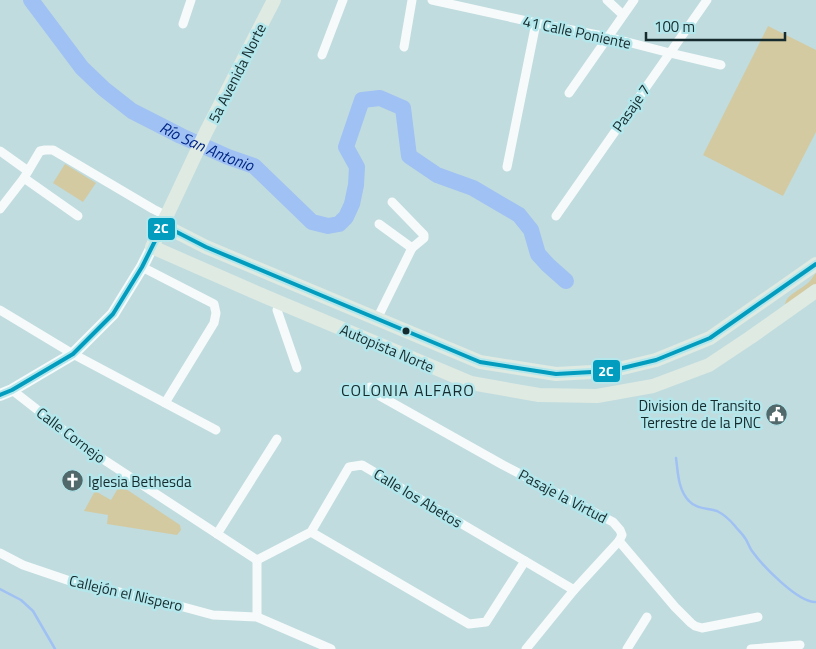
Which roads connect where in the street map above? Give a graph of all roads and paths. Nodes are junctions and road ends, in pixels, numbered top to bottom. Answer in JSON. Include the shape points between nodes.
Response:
{"nodes":[{"id":1,"x":191,"y":0,"type":"edge"},
{"id":2,"x":274,"y":0,"type":"edge"},
{"id":3,"x":343,"y":0,"type":"edge"},
{"id":4,"x":412,"y":0,"type":"edge"},
{"id":5,"x":432,"y":0,"type":"edge"},
{"id":6,"x":607,"y":0,"type":"edge"},
{"id":7,"x":634,"y":0,"type":"edge"},
{"id":8,"x":707,"y":0,"type":"edge"},
{"id":9,"x":623,"y":15,"type":"junction"},
{"id":10,"x":536,"y":23,"type":"junction"},
{"id":11,"x":183,"y":24,"type":"dead end"},
{"id":12,"x":608,"y":37,"type":"junction"},
{"id":13,"x":404,"y":47,"type":"dead end"},
{"id":14,"x":670,"y":53,"type":"junction"},
{"id":15,"x":322,"y":55,"type":"dead end"},
{"id":16,"x":721,"y":65,"type":"dead end"},
{"id":17,"x":569,"y":93,"type":"dead end"},
{"id":18,"x":0,"y":151,"type":"edge"},
{"id":19,"x":507,"y":167,"type":"dead end"},
{"id":20,"x":26,"y":175,"type":"junction"},
{"id":21,"x":392,"y":202,"type":"dead end"},
{"id":22,"x":0,"y":209,"type":"edge"},
{"id":23,"x":78,"y":216,"type":"dead end"},
{"id":24,"x":556,"y":216,"type":"dead end"},
{"id":25,"x":165,"y":221,"type":"junction"},
{"id":26,"x":379,"y":224,"type":"dead end"},
{"id":27,"x":152,"y":247,"type":"junction"},
{"id":28,"x":412,"y":248,"type":"junction"},
{"id":29,"x":142,"y":267,"type":"junction"},
{"id":30,"x":812,"y":267,"type":"edge"},
{"id":31,"x":816,"y":291,"type":"edge"},
{"id":32,"x":280,"y":303,"type":"junction"},
{"id":33,"x":792,"y":307,"type":"junction"},
{"id":34,"x":0,"y":310,"type":"edge"},
{"id":35,"x":742,"y":316,"type":"junction"},
{"id":36,"x":377,"y":319,"type":"junction"},
{"id":37,"x":755,"y":334,"type":"junction"},
{"id":38,"x":73,"y":354,"type":"junction"},
{"id":39,"x":297,"y":368,"type":"dead end"},
{"id":40,"x":370,"y":387,"type":"dead end"},
{"id":41,"x":6,"y":392,"type":"edge"},
{"id":42,"x":166,"y":403,"type":"junction"},
{"id":43,"x":216,"y":430,"type":"dead end"},
{"id":44,"x":277,"y":439,"type":"dead end"},
{"id":45,"x":311,"y":532,"type":"junction"},
{"id":46,"x":216,"y":534,"type":"junction"},
{"id":47,"x":619,"y":541,"type":"junction"},
{"id":48,"x":0,"y":553,"type":"edge"},
{"id":49,"x":257,"y":560,"type":"junction"},
{"id":50,"x":525,"y":561,"type":"junction"},
{"id":51,"x":574,"y":590,"type":"junction"},
{"id":52,"x":257,"y":616,"type":"junction"},
{"id":53,"x":758,"y":617,"type":"dead end"},
{"id":54,"x":647,"y":618,"type":"dead end"},
{"id":55,"x":800,"y":645,"type":"dead end"},
{"id":56,"x":330,"y":649,"type":"edge"},
{"id":57,"x":526,"y":649,"type":"edge"},
{"id":58,"x":627,"y":649,"type":"edge"},
{"id":59,"x":751,"y":649,"type":"edge"}],
"edges":[{"from":1,"to":11,"type":"street"},
{"from":2,"to":25,"type":"main road","name":"5a Avenida Norte","via":[[206,132]]},
{"from":3,"to":15,"type":"street"},
{"from":4,"to":13,"type":"street"},
{"from":5,"to":10,"type":"street","name":"41 Calle Poniente"},
{"from":6,"to":9,"type":"street"},
{"from":7,"to":9,"type":"street"},
{"from":8,"to":14,"type":"street","name":"Pasaje 7"},
{"from":9,"to":12,"type":"street"},
{"from":10,"to":12,"type":"street","name":"41 Calle Poniente"},
{"from":10,"to":19,"type":"street"},
{"from":12,"to":14,"type":"street","name":"41 Calle Poniente"},
{"from":12,"to":17,"type":"street"},
{"from":14,"to":16,"type":"street","name":"41 Calle Poniente"},
{"from":14,"to":24,"type":"street","name":"Pasaje 7"},
{"from":18,"to":20,"type":"street"},
{"from":20,"to":22,"type":"street"},
{"from":20,"to":23,"type":"street"},
{"from":20,"to":25,"type":"street","via":[[40,151],[54,150],[153,209]]},
{"from":21,"to":28,"type":"street","via":[[424,235]]},
{"from":25,"to":27,"type":"main road","name":"5a Avenida Norte"},
{"from":25,"to":36,"type":"main road","name":"Autopista Norte","via":[[206,247]]},
{"from":26,"to":28,"type":"street"},
{"from":27,"to":29,"type":"main road","name":"5a Avenida Norte"},
{"from":27,"to":32,"type":"main road","name":"Autopista Norte"},
{"from":28,"to":36,"type":"street"},
{"from":29,"to":38,"type":"main road","name":"5a Avenida Norte","via":[[113,314]]},
{"from":29,"to":42,"type":"street","via":[[214,304],[216,314],[214,323]]},
{"from":30,"to":33,"type":"main road","via":[[804,281],[779,300],[783,309]]},
{"from":30,"to":35,"type":"main road","name":"Autopista Norte"},
{"from":31,"to":33,"type":"main road","name":"Autopista Norte"},
{"from":32,"to":37,"type":"main road","name":"Autopista Norte","via":[[471,383],[539,395],[597,396],[653,386],[709,365]]},
{"from":32,"to":39,"type":"street","via":[[277,310]]},
{"from":33,"to":37,"type":"main road","name":"Autopista Norte"},
{"from":34,"to":38,"type":"street"},
{"from":35,"to":36,"type":"main road","name":"Autopista Norte","via":[[710,338],[656,360],[610,372],[556,374],[480,362]]},
{"from":35,"to":37,"type":"main road","via":[[759,318],[761,326]]},
{"from":38,"to":41,"type":"main road","name":"5a Avenida Norte"},
{"from":38,"to":42,"type":"street"},
{"from":40,"to":47,"type":"street","name":"Pasaje la Virtud","via":[[380,396],[503,465],[613,522],[622,534]]},
{"from":41,"to":46,"type":"street","name":"Calle Cornejo"},
{"from":42,"to":43,"type":"street"},
{"from":44,"to":46,"type":"street"},
{"from":45,"to":49,"type":"street"},
{"from":45,"to":50,"type":"street","via":[[469,624],[486,622]]},
{"from":45,"to":50,"type":"street","name":"Calle los Abetos","via":[[348,467],[362,465]]},
{"from":46,"to":49,"type":"street","name":"Calle Cornejo"},
{"from":47,"to":51,"type":"street","name":"Pasaje la Virtud"},
{"from":47,"to":53,"type":"street","via":[[695,626],[702,628]]},
{"from":48,"to":52,"type":"street","name":"Callejón el Nispero","via":[[23,565],[80,583],[213,615]]},
{"from":49,"to":52,"type":"street"},
{"from":50,"to":51,"type":"street","name":"Calle los Abetos"},
{"from":51,"to":57,"type":"street","name":"Pasaje la Virtud"},
{"from":52,"to":56,"type":"street"},
{"from":54,"to":58,"type":"street"},
{"from":55,"to":59,"type":"street"}]}
